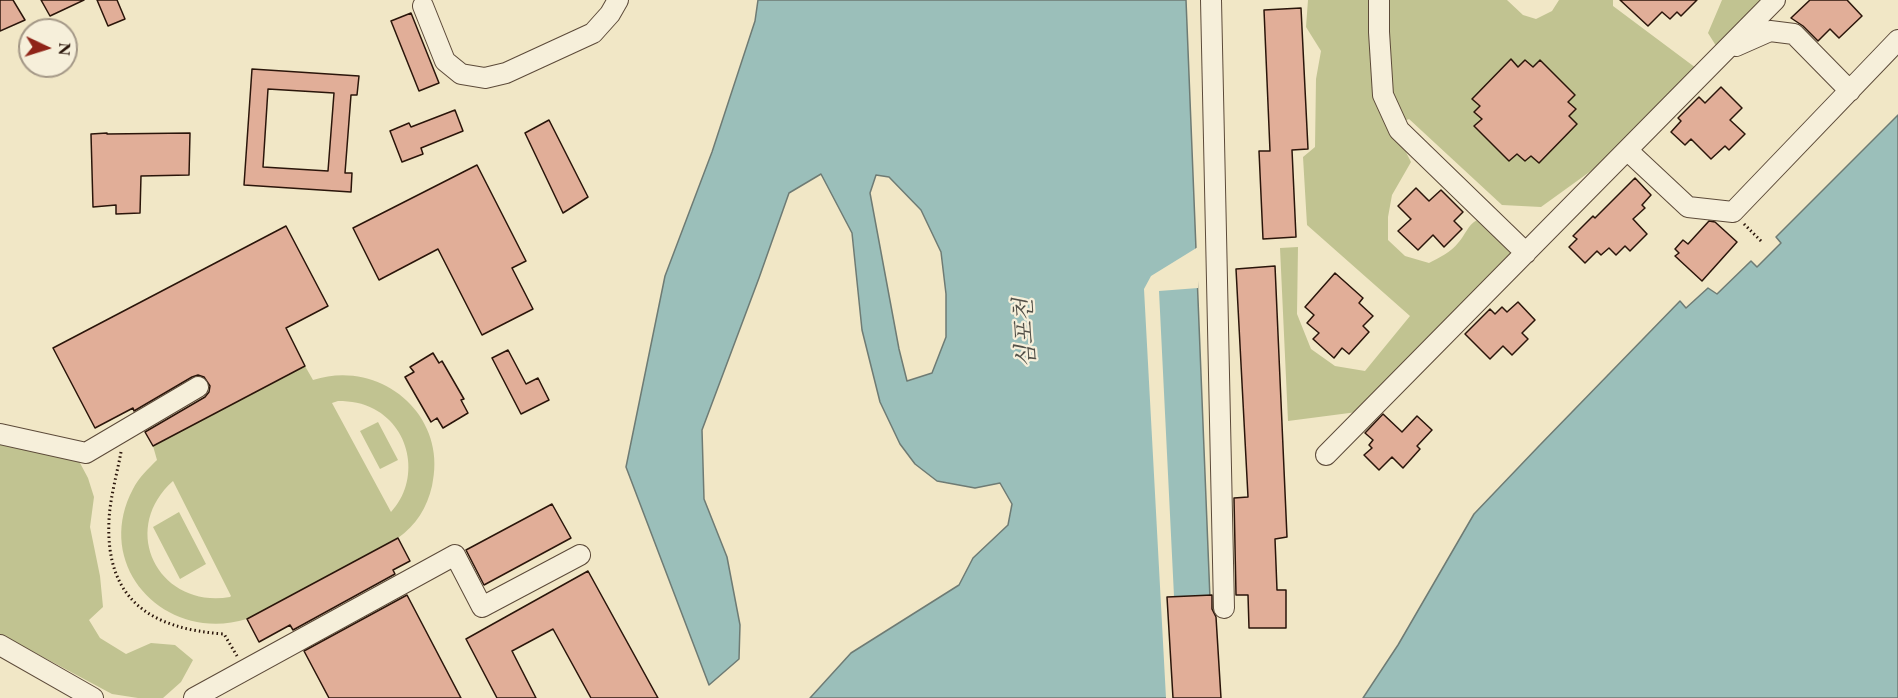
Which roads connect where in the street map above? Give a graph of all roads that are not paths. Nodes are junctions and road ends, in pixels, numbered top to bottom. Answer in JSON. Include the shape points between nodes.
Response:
{"nodes":[{"id":1,"x":618,"y":0,"type":"edge"},
{"id":2,"x":1211,"y":0,"type":"edge"},
{"id":3,"x":1379,"y":0,"type":"edge"},
{"id":4,"x":1775,"y":0,"type":"edge"},
{"id":5,"x":423,"y":6,"type":"dead end"},
{"id":6,"x":1898,"y":40,"type":"edge"},
{"id":7,"x":1724,"y":52,"type":"junction"},
{"id":8,"x":1850,"y":91,"type":"junction"},
{"id":9,"x":1627,"y":150,"type":"junction"},
{"id":10,"x":1526,"y":253,"type":"junction"},
{"id":11,"x":198,"y":387,"type":"dead end"},
{"id":12,"x":0,"y":434,"type":"edge"},
{"id":13,"x":1326,"y":455,"type":"dead end"},
{"id":14,"x":580,"y":555,"type":"dead end"},
{"id":15,"x":1224,"y":608,"type":"dead end"},
{"id":16,"x":0,"y":645,"type":"edge"},
{"id":17,"x":93,"y":698,"type":"edge"},
{"id":18,"x":194,"y":698,"type":"edge"}],
"edges":[{"from":1,"to":5,"type":"street","via":[[593,33],[506,73],[486,78],[461,74],[445,61]]},
{"from":2,"to":15,"type":"street"},
{"from":3,"to":10,"type":"street","via":[[1383,96],[1399,130]]},
{"from":4,"to":7,"type":"street"},
{"from":6,"to":8,"type":"street"},
{"from":7,"to":8,"type":"street","via":[[1770,31],[1794,34]]},
{"from":7,"to":9,"type":"street"},
{"from":8,"to":9,"type":"street","via":[[1733,212],[1688,207]]},
{"from":9,"to":10,"type":"street"},
{"from":10,"to":13,"type":"street"},
{"from":11,"to":12,"type":"street","via":[[86,453]]},
{"from":14,"to":18,"type":"street","via":[[482,607],[455,555]]},
{"from":16,"to":17,"type":"street"}]}
